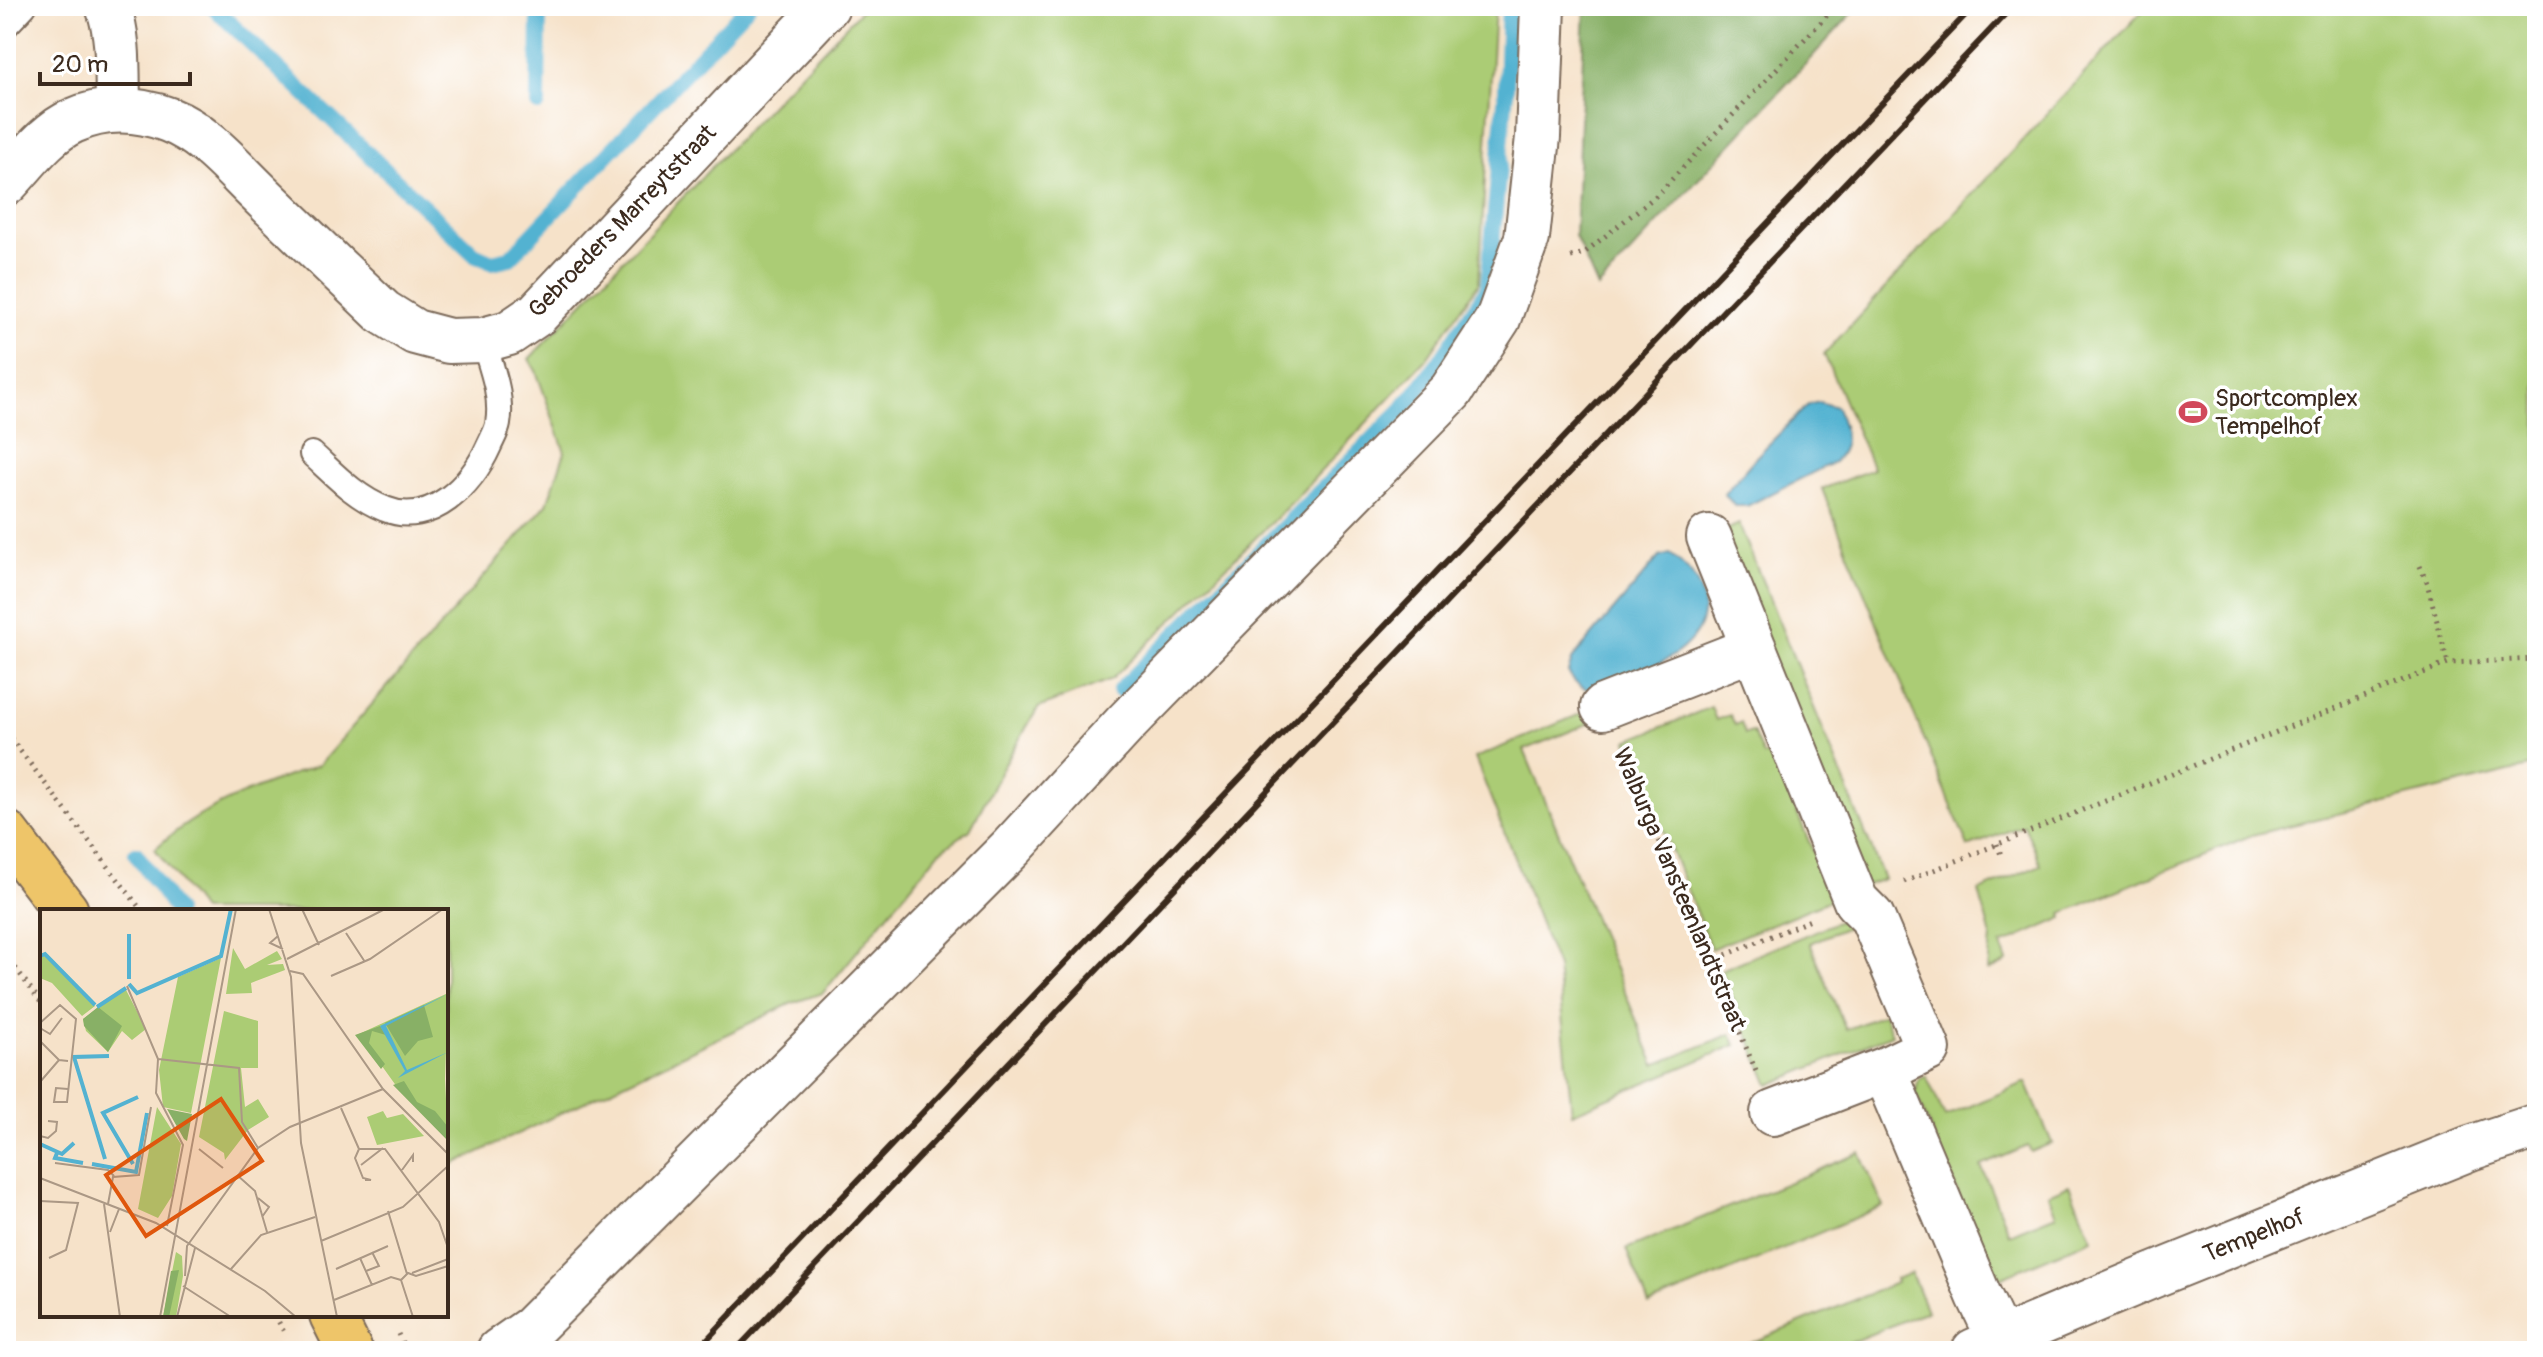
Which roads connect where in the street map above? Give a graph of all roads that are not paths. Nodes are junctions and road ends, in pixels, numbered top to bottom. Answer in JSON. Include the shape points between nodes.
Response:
{"nodes":[{"id":1,"x":24,"y":6,"type":"edge"},
{"id":2,"x":108,"y":6,"type":"edge"},
{"id":3,"x":827,"y":6,"type":"edge"},
{"id":4,"x":1543,"y":6,"type":"edge"},
{"id":5,"x":6,"y":25,"type":"edge"},
{"id":6,"x":118,"y":110,"type":"junction"},
{"id":7,"x":6,"y":183,"type":"edge"},
{"id":8,"x":483,"y":340,"type":"junction"},
{"id":9,"x":312,"y":454,"type":"dead end"},
{"id":10,"x":1709,"y":537,"type":"dead end"},
{"id":11,"x":1754,"y":648,"type":"junction"},
{"id":12,"x":1603,"y":707,"type":"road end"},
{"id":13,"x":6,"y":833,"type":"edge"},
{"id":14,"x":64,"y":909,"type":"edge"},
{"id":15,"x":1884,"y":1070,"type":"junction"},
{"id":16,"x":1773,"y":1113,"type":"road end"},
{"id":17,"x":2537,"y":1126,"type":"edge"},
{"id":18,"x":333,"y":1317,"type":"edge"},
{"id":19,"x":2011,"y":1342,"type":"edge"},
{"id":20,"x":350,"y":1351,"type":"edge"},
{"id":21,"x":499,"y":1351,"type":"edge"}],
"edges":[{"from":1,"to":5,"type":"lane"},
{"from":2,"to":6,"type":"street","via":[[116,45]]},
{"from":3,"to":8,"type":"street","name":"Gebroeders Marreytstraat","via":[[537,314],[509,333]]},
{"from":4,"to":21,"type":"street","via":[[1538,137],[1527,238],[1498,319],[1451,391],[989,870],[532,1328]]},
{"from":6,"to":7,"type":"street","name":"Gebroeders Marreytstraat","via":[[70,122]]},
{"from":6,"to":8,"type":"street","name":"Gebroeders Marreytstraat","via":[[170,120],[206,143],[383,312],[415,332],[449,341]]},
{"from":8,"to":9,"type":"lane","via":[[498,390],[498,425],[481,463],[441,505],[416,513],[388,511],[362,498]]},
{"from":10,"to":11,"type":"street"},
{"from":11,"to":12,"type":"street"},
{"from":11,"to":15,"type":"street","via":[[1856,901],[1872,917],[1928,1049]]},
{"from":13,"to":14,"type":"main road"},
{"from":15,"to":16,"type":"street"},
{"from":15,"to":19,"type":"street"},
{"from":17,"to":19,"type":"street","name":"Tempelhof","via":[[2470,1148]]},
{"from":18,"to":20,"type":"main road"}]}
